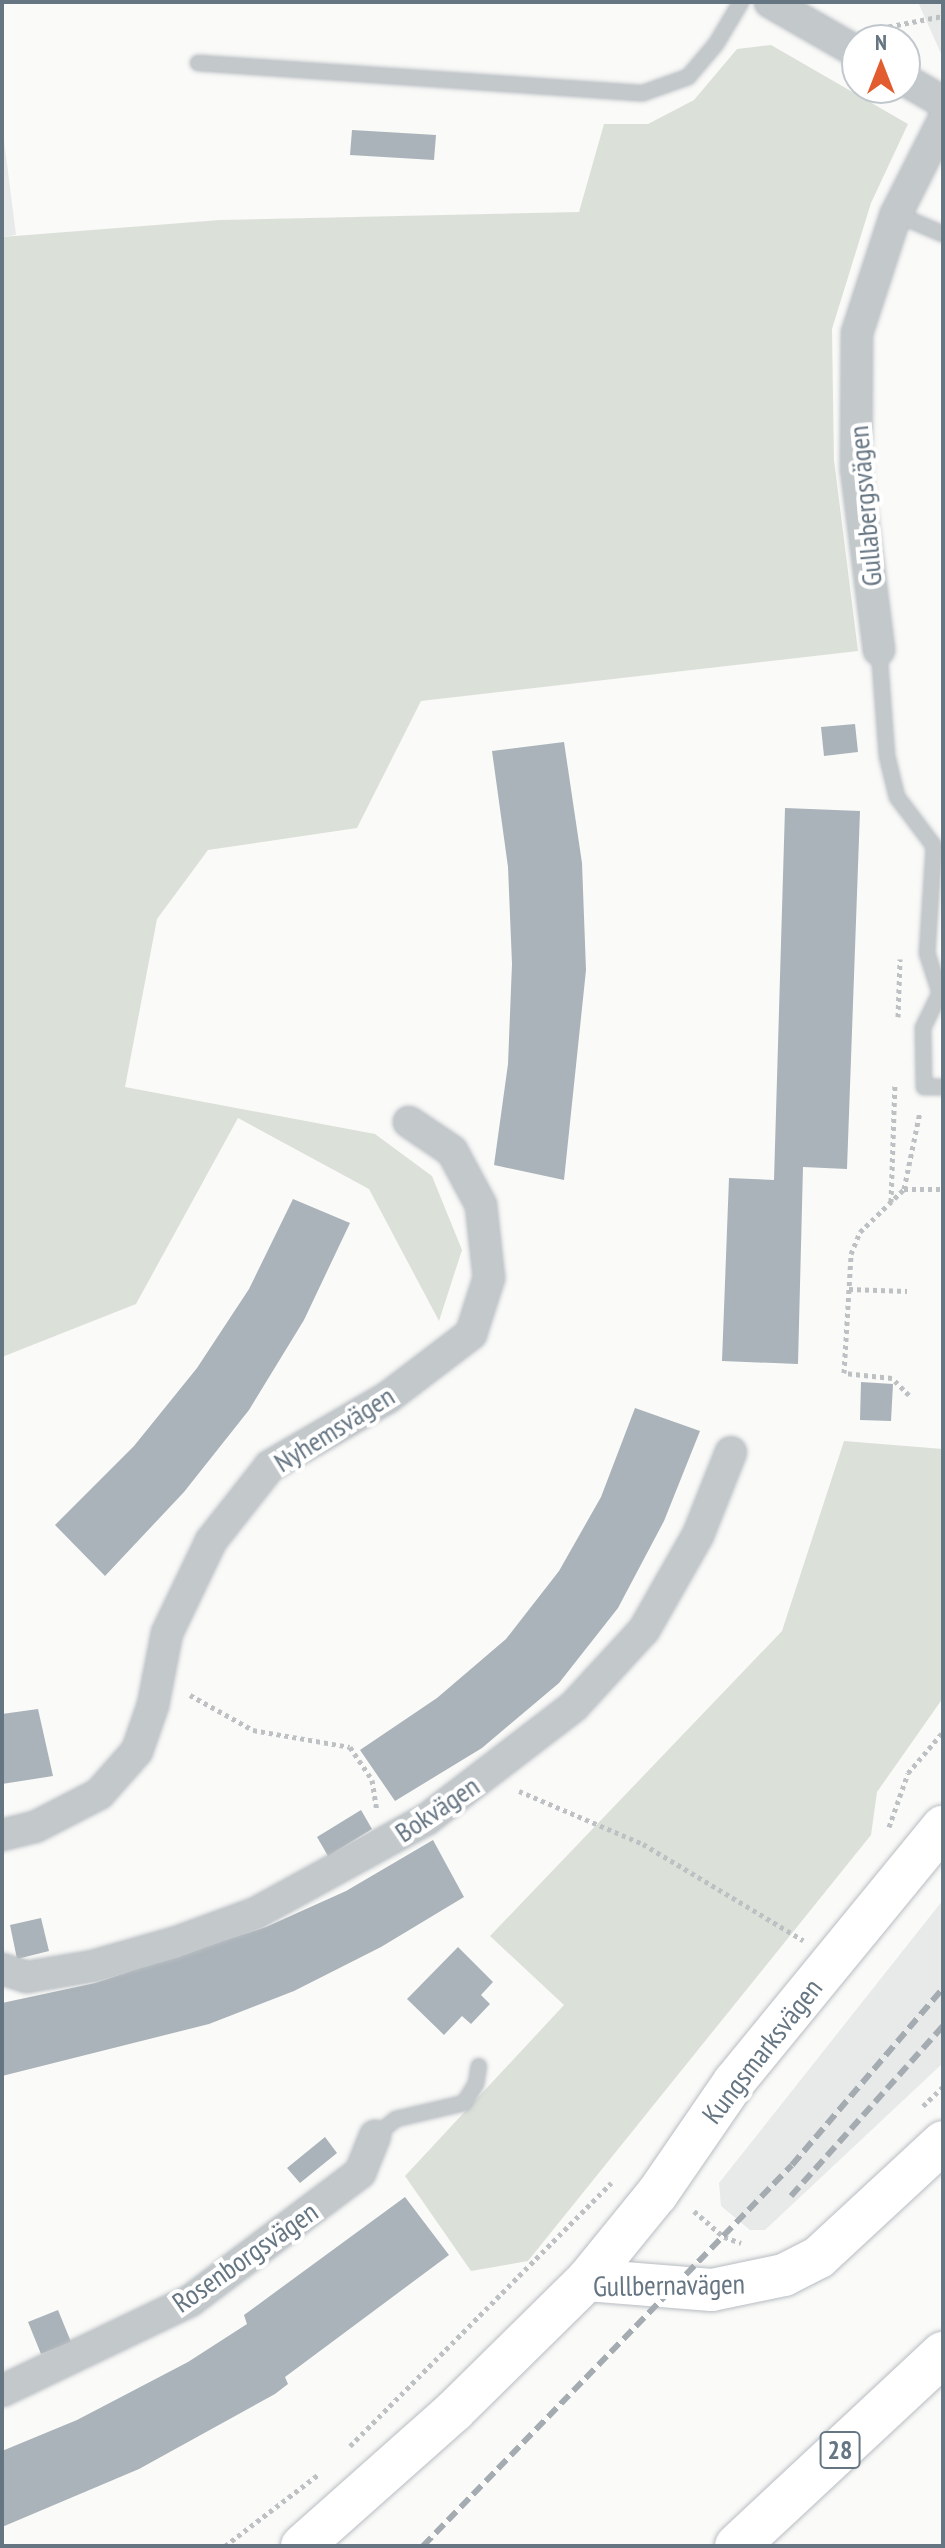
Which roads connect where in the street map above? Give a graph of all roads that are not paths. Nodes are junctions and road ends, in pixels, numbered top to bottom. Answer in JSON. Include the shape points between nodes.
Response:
{"nodes":[{"id":1,"x":741,"y":2,"type":"edge"},
{"id":2,"x":770,"y":2,"type":"edge"},
{"id":3,"x":841,"y":43,"type":"edge"},
{"id":4,"x":198,"y":63,"type":"dead end"},
{"id":5,"x":921,"y":89,"type":"edge"},
{"id":6,"x":943,"y":102,"type":"edge"},
{"id":7,"x":943,"y":121,"type":"edge"},
{"id":8,"x":896,"y":214,"type":"junction"},
{"id":9,"x":943,"y":234,"type":"edge"},
{"id":10,"x":879,"y":650,"type":"joint"},
{"id":11,"x":938,"y":846,"type":"edge"},
{"id":12,"x":943,"y":1087,"type":"edge"},
{"id":13,"x":409,"y":1122,"type":"dead end"},
{"id":14,"x":731,"y":1452,"type":"dead end"},
{"id":15,"x":943,"y":1827,"type":"edge"},
{"id":16,"x":2,"y":1835,"type":"edge"},
{"id":17,"x":2,"y":1969,"type":"edge"},
{"id":18,"x":479,"y":2066,"type":"dead end"},
{"id":19,"x":932,"y":2125,"type":"edge"},
{"id":20,"x":375,"y":2136,"type":"joint"},
{"id":21,"x":587,"y":2280,"type":"junction"},
{"id":22,"x":943,"y":2354,"type":"edge"},
{"id":23,"x":2,"y":2391,"type":"edge"},
{"id":24,"x":302,"y":2546,"type":"edge"},
{"id":25,"x":737,"y":2546,"type":"edge"}],
"edges":[{"from":1,"to":4,"type":"lane","via":[[688,77],[643,93]]},
{"from":2,"to":3,"type":"street"},
{"from":5,"to":6,"type":"street"},
{"from":7,"to":8,"type":"street","name":"Gullabergsvägen"},
{"from":8,"to":9,"type":"lane"},
{"from":8,"to":10,"type":"street","name":"Gullabergsvägen","via":[[857,333],[856,469]]},
{"from":10,"to":11,"type":"lane","name":"Gullabergsvägen","via":[[887,756],[897,797]]},
{"from":11,"to":12,"type":"lane","name":"Gullabergsvägen","via":[[927,953],[940,993],[923,1028],[924,1087]]},
{"from":13,"to":16,"type":"street","name":"Nyhemsvägen","via":[[452,1151],[481,1205],[489,1278],[471,1334],[387,1398],[270,1466],[211,1541],[167,1633],[137,1751],[99,1794],[35,1827]]},
{"from":14,"to":17,"type":"street","name":"Bokvägen","via":[[698,1535],[644,1630],[574,1706],[485,1777],[395,1838],[256,1913],[174,1943],[40,1975]]},
{"from":15,"to":21,"type":"street","name":"Kungsmarksvägen","via":[[734,2082],[657,2194]]},
{"from":18,"to":20,"type":"lane","via":[[464,2103],[396,2119]]},
{"from":19,"to":21,"type":"street","name":"Gullbernavägen","via":[[819,2257],[784,2275],[712,2290]]},
{"from":20,"to":23,"type":"street","name":"Rosenborgsvägen","via":[[360,2173],[190,2301]]},
{"from":21,"to":24,"type":"street","name":"Gullbernavägen","via":[[454,2411]]},
{"from":22,"to":25,"type":"highway","number":"28"}]}
